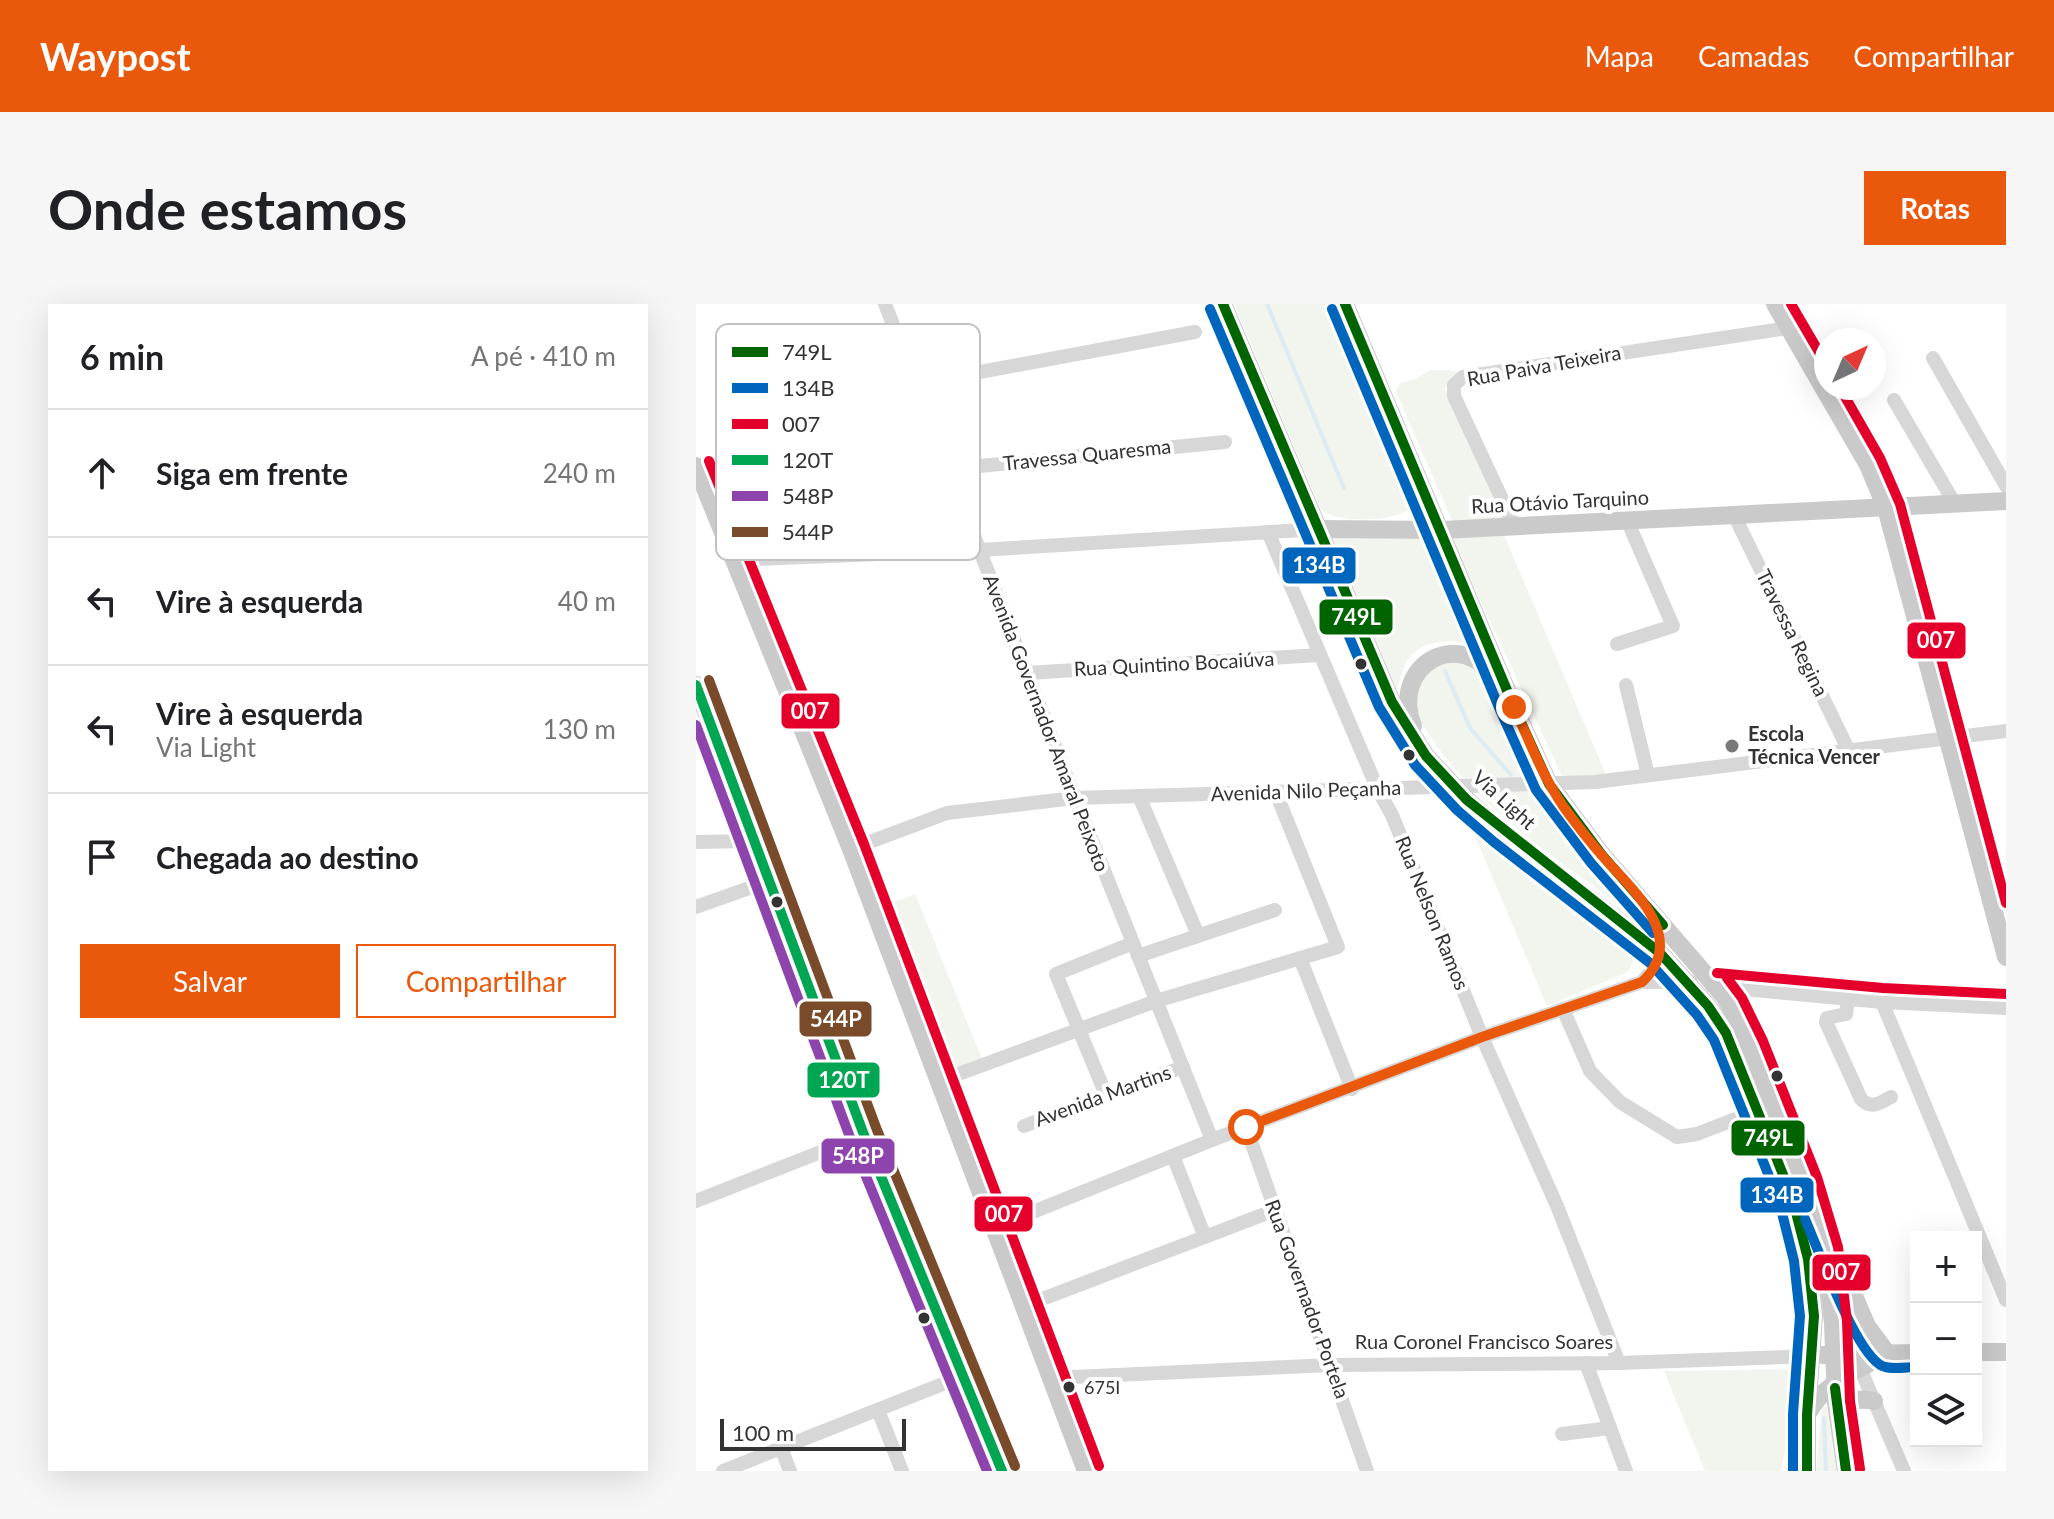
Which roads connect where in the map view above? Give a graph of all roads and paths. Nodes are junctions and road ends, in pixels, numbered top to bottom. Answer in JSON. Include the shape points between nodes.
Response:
{"nodes":[{"id":1,"x":885,"y":304,"type":"edge"},
{"id":2,"x":1223,"y":304,"type":"edge"},
{"id":3,"x":1345,"y":304,"type":"edge"},
{"id":4,"x":1775,"y":304,"type":"edge"},
{"id":5,"x":893,"y":324,"type":"edge"},
{"id":6,"x":1788,"y":328,"type":"junction"},
{"id":7,"x":1195,"y":332,"type":"dead end"},
{"id":8,"x":1933,"y":358,"type":"dead end"},
{"id":9,"x":980,"y":372,"type":"edge"},
{"id":10,"x":1894,"y":400,"type":"dead end"},
{"id":11,"x":1225,"y":442,"type":"dead end"},
{"id":12,"x":696,"y":466,"type":"edge"},
{"id":13,"x":980,"y":466,"type":"edge"},
{"id":14,"x":2006,"y":486,"type":"edge"},
{"id":15,"x":1424,"y":489,"type":"junction"},
{"id":16,"x":2006,"y":501,"type":"edge"},
{"id":17,"x":1955,"y":504,"type":"junction"},
{"id":18,"x":1886,"y":508,"type":"junction"},
{"id":19,"x":1734,"y":515,"type":"junction"},
{"id":20,"x":716,"y":517,"type":"edge"},
{"id":21,"x":1627,"y":520,"type":"junction"},
{"id":22,"x":1514,"y":525,"type":"junction"},
{"id":23,"x":1401,"y":528,"type":"junction"},
{"id":24,"x":1320,"y":529,"type":"junction"},
{"id":25,"x":1442,"y":530,"type":"junction"},
{"id":26,"x":1268,"y":532,"type":"junction"},
{"id":27,"x":980,"y":550,"type":"joint"},
{"id":28,"x":733,"y":560,"type":"edge"},
{"id":29,"x":1617,"y":644,"type":"dead end"},
{"id":30,"x":1320,"y":655,"type":"junction"},
{"id":31,"x":1027,"y":673,"type":"junction"},
{"id":32,"x":696,"y":685,"type":"edge"},
{"id":33,"x":1626,"y":685,"type":"dead end"},
{"id":34,"x":1514,"y":707,"type":"junction"},
{"id":35,"x":2006,"y":731,"type":"edge"},
{"id":36,"x":1948,"y":739,"type":"junction"},
{"id":37,"x":1849,"y":751,"type":"junction"},
{"id":38,"x":1426,"y":756,"type":"junction"},
{"id":39,"x":1648,"y":775,"type":"junction"},
{"id":40,"x":1453,"y":784,"type":"junction"},
{"id":41,"x":1549,"y":784,"type":"junction"},
{"id":42,"x":1378,"y":790,"type":"junction"},
{"id":43,"x":1276,"y":793,"type":"junction"},
{"id":44,"x":1139,"y":796,"type":"junction"},
{"id":45,"x":1075,"y":798,"type":"junction"},
{"id":46,"x":754,"y":841,"type":"junction"},
{"id":47,"x":696,"y":842,"type":"edge"},
{"id":48,"x":851,"y":849,"type":"junction"},
{"id":49,"x":769,"y":881,"type":"junction"},
{"id":50,"x":1646,"y":904,"type":"junction"},
{"id":51,"x":696,"y":907,"type":"edge"},
{"id":52,"x":1275,"y":910,"type":"dead end"},
{"id":53,"x":1198,"y":935,"type":"junction"},
{"id":54,"x":1136,"y":949,"type":"junction"},
{"id":55,"x":1660,"y":953,"type":"junction"},
{"id":56,"x":2006,"y":957,"type":"edge"},
{"id":57,"x":1300,"y":958,"type":"junction"},
{"id":58,"x":1686,"y":981,"type":"junction"},
{"id":59,"x":1642,"y":982,"type":"junction"},
{"id":60,"x":1716,"y":987,"type":"junction"},
{"id":61,"x":1848,"y":999,"type":"junction"},
{"id":62,"x":1156,"y":1001,"type":"junction"},
{"id":63,"x":1882,"y":1002,"type":"junction"},
{"id":64,"x":2006,"y":1008,"type":"edge"},
{"id":65,"x":1563,"y":1009,"type":"junction"},
{"id":66,"x":1079,"y":1029,"type":"junction"},
{"id":67,"x":1482,"y":1037,"type":"junction"},
{"id":68,"x":1183,"y":1067,"type":"junction"},
{"id":69,"x":937,"y":1082,"type":"junction"},
{"id":70,"x":1352,"y":1089,"type":"junction"},
{"id":71,"x":1106,"y":1095,"type":"junction"},
{"id":72,"x":1891,"y":1097,"type":"dead end"},
{"id":73,"x":1738,"y":1118,"type":"dead end"},
{"id":74,"x":1024,"y":1126,"type":"dead end"},
{"id":75,"x":1246,"y":1127,"type":"junction"},
{"id":76,"x":864,"y":1135,"type":"junction"},
{"id":77,"x":1212,"y":1140,"type":"junction"},
{"id":78,"x":1173,"y":1156,"type":"junction"},
{"id":79,"x":1804,"y":1182,"type":"junction"},
{"id":80,"x":696,"y":1201,"type":"edge"},
{"id":81,"x":1275,"y":1210,"type":"junction"},
{"id":82,"x":993,"y":1228,"type":"junction"},
{"id":83,"x":1205,"y":1237,"type":"junction"},
{"id":84,"x":2006,"y":1300,"type":"edge"},
{"id":85,"x":1024,"y":1306,"type":"junction"},
{"id":86,"x":1982,"y":1352,"type":"edge"},
{"id":87,"x":2006,"y":1352,"type":"edge"},
{"id":88,"x":1887,"y":1353,"type":"junction"},
{"id":89,"x":1910,"y":1353,"type":"edge"},
{"id":90,"x":1834,"y":1354,"type":"junction"},
{"id":91,"x":1811,"y":1356,"type":"junction"},
{"id":92,"x":1586,"y":1363,"type":"junction"},
{"id":93,"x":1619,"y":1363,"type":"junction"},
{"id":94,"x":1331,"y":1365,"type":"junction"},
{"id":95,"x":1860,"y":1368,"type":"junction"},
{"id":96,"x":963,"y":1376,"type":"junction"},
{"id":97,"x":1052,"y":1378,"type":"junction"},
{"id":98,"x":1835,"y":1382,"type":"junction"},
{"id":99,"x":1874,"y":1401,"type":"junction"},
{"id":100,"x":878,"y":1410,"type":"junction"},
{"id":101,"x":1838,"y":1413,"type":"junction"},
{"id":102,"x":1807,"y":1415,"type":"junction"},
{"id":103,"x":1610,"y":1428,"type":"junction"},
{"id":104,"x":1562,"y":1434,"type":"dead end"},
{"id":105,"x":781,"y":1448,"type":"junction"},
{"id":106,"x":723,"y":1471,"type":"edge"},
{"id":107,"x":790,"y":1471,"type":"edge"},
{"id":108,"x":902,"y":1471,"type":"edge"},
{"id":109,"x":1002,"y":1471,"type":"edge"},
{"id":110,"x":1086,"y":1471,"type":"edge"},
{"id":111,"x":1367,"y":1471,"type":"edge"},
{"id":112,"x":1626,"y":1471,"type":"edge"},
{"id":113,"x":1807,"y":1471,"type":"edge"},
{"id":114,"x":1846,"y":1471,"type":"edge"},
{"id":115,"x":1904,"y":1471,"type":"edge"}],
"edges":[{"from":1,"to":5,"type":"street","name":"Avenida Governador Amaral Peixoto"},
{"from":2,"to":24,"type":"main road","name":"Via Light"},
{"from":3,"to":15,"type":"main road","name":"Via Light"},
{"from":4,"to":6,"type":"main road"},
{"from":6,"to":18,"type":"main road","via":[[1868,465]]},
{"from":6,"to":22,"type":"street","name":"Rua Paiva Teixeira","via":[[1463,377],[1454,385],[1454,396]]},
{"from":7,"to":9,"type":"street"},
{"from":8,"to":14,"type":"street"},
{"from":10,"to":17,"type":"street"},
{"from":11,"to":13,"type":"street","name":"Travessa Quaresma"},
{"from":12,"to":20,"type":"main road"},
{"from":15,"to":23,"type":"main road","via":[[1420,514]]},
{"from":15,"to":25,"type":"main road","name":"Via Light"},
{"from":16,"to":17,"type":"main road","name":"Rua Otávio Tarquino"},
{"from":17,"to":18,"type":"main road","name":"Rua Otávio Tarquino"},
{"from":18,"to":19,"type":"main road","name":"Rua Otávio Tarquino"},
{"from":18,"to":36,"type":"main road"},
{"from":19,"to":21,"type":"main road","name":"Rua Otávio Tarquino"},
{"from":19,"to":37,"type":"street","name":"Travessa Regina"},
{"from":21,"to":22,"type":"main road","name":"Rua Otávio Tarquino"},
{"from":21,"to":29,"type":"street","via":[[1673,626]]},
{"from":22,"to":25,"type":"main road","name":"Rua Otávio Tarquino"},
{"from":23,"to":24,"type":"main road","name":"Rua Otávio Tarquino"},
{"from":23,"to":25,"type":"main road","name":"Rua Otávio Tarquino"},
{"from":24,"to":26,"type":"street","name":"Rua Otávio Tarquino"},
{"from":24,"to":38,"type":"main road","name":"Via Light","via":[[1392,702]]},
{"from":25,"to":34,"type":"main road","name":"Via Light"},
{"from":26,"to":27,"type":"street","name":"Rua Otávio Tarquino"},
{"from":26,"to":30,"type":"street","name":"Rua Nelson Ramos"},
{"from":27,"to":31,"type":"street","name":"Avenida Governador Amaral Peixoto"},
{"from":28,"to":48,"type":"main road"},
{"from":30,"to":31,"type":"street","name":"Rua Quintino Bocaiúva"},
{"from":30,"to":42,"type":"street","name":"Rua Nelson Ramos"},
{"from":31,"to":45,"type":"street","name":"Avenida Governador Amaral Peixoto"},
{"from":32,"to":46,"type":"main road"},
{"from":33,"to":39,"type":"street"},
{"from":34,"to":38,"type":"main road","via":[[1480,661],[1454,654],[1430,660],[1413,678],[1407,697]]},
{"from":34,"to":41,"type":"main road","name":"Via Light"},
{"from":35,"to":36,"type":"street","name":"Avenida Nilo Peçanha"},
{"from":36,"to":37,"type":"street","name":"Avenida Nilo Peçanha"},
{"from":36,"to":56,"type":"main road"},
{"from":37,"to":39,"type":"street","name":"Avenida Nilo Peçanha"},
{"from":38,"to":40,"type":"main road","name":"Via Light"},
{"from":39,"to":41,"type":"street","name":"Avenida Nilo Peçanha"},
{"from":40,"to":41,"type":"street","name":"Avenida Nilo Peçanha"},
{"from":40,"to":42,"type":"street","name":"Avenida Nilo Peçanha"},
{"from":40,"to":55,"type":"main road","name":"Via Light","via":[[1503,831]]},
{"from":41,"to":50,"type":"main road","name":"Via Light"},
{"from":42,"to":43,"type":"street","name":"Avenida Nilo Peçanha"},
{"from":42,"to":67,"type":"street","name":"Rua Nelson Ramos"},
{"from":43,"to":44,"type":"street","name":"Avenida Nilo Peçanha"},
{"from":43,"to":57,"type":"street","via":[[1338,947]]},
{"from":44,"to":45,"type":"street","name":"Avenida Nilo Peçanha"},
{"from":44,"to":53,"type":"street"},
{"from":45,"to":48,"type":"street","name":"Avenida Nilo Peçanha","via":[[947,813]]},
{"from":45,"to":54,"type":"street","name":"Avenida Governador Amaral Peixoto"},
{"from":46,"to":47,"type":"street"},
{"from":46,"to":49,"type":"main road"},
{"from":48,"to":69,"type":"main road"},
{"from":49,"to":51,"type":"street"},
{"from":49,"to":76,"type":"main road"},
{"from":50,"to":55,"type":"main road"},
{"from":50,"to":60,"type":"main road","name":"Via Light"},
{"from":52,"to":53,"type":"street"},
{"from":53,"to":54,"type":"street"},
{"from":54,"to":62,"type":"street","name":"Avenida Governador Amaral Peixoto"},
{"from":54,"to":66,"type":"street","via":[[1056,974]]},
{"from":55,"to":58,"type":"main road","name":"Via Light"},
{"from":55,"to":59,"type":"street"},
{"from":57,"to":62,"type":"street"},
{"from":57,"to":70,"type":"street"},
{"from":58,"to":59,"type":"street"},
{"from":58,"to":60,"type":"street"},
{"from":58,"to":91,"type":"main road","name":"Via Light","via":[[1726,1033],[1792,1197],[1808,1259],[1814,1316]]},
{"from":59,"to":65,"type":"street"},
{"from":60,"to":61,"type":"street"},
{"from":60,"to":79,"type":"main road","name":"Via Light","via":[[1741,1025]]},
{"from":61,"to":63,"type":"street"},
{"from":61,"to":72,"type":"street","via":[[1846,1014],[1831,1015],[1826,1022],[1861,1099],[1872,1106]]},
{"from":62,"to":66,"type":"street"},
{"from":62,"to":68,"type":"street","name":"Avenida Governador Amaral Peixoto"},
{"from":63,"to":64,"type":"street"},
{"from":63,"to":84,"type":"street"},
{"from":65,"to":67,"type":"street"},
{"from":65,"to":73,"type":"street","via":[[1590,1071],[1620,1102],[1677,1137]]},
{"from":66,"to":69,"type":"street"},
{"from":66,"to":71,"type":"street"},
{"from":67,"to":70,"type":"street"},
{"from":67,"to":93,"type":"street","name":"Rua Nelson Ramos"},
{"from":68,"to":71,"type":"street","name":"Avenida Martins"},
{"from":68,"to":77,"type":"street","name":"Avenida Governador Amaral Peixoto"},
{"from":69,"to":82,"type":"main road"},
{"from":70,"to":75,"type":"street"},
{"from":71,"to":74,"type":"street","name":"Avenida Martins"},
{"from":75,"to":77,"type":"street"},
{"from":75,"to":81,"type":"street","name":"Rua Governador Portela"},
{"from":76,"to":80,"type":"street"},
{"from":76,"to":96,"type":"main road"},
{"from":77,"to":78,"type":"street"},
{"from":78,"to":82,"type":"street"},
{"from":78,"to":83,"type":"street"},
{"from":79,"to":88,"type":"main road","via":[[1867,1326]]},
{"from":79,"to":90,"type":"main road","name":"Via Light","via":[[1825,1251]]},
{"from":81,"to":83,"type":"street"},
{"from":81,"to":94,"type":"street","name":"Rua Governador Portela"},
{"from":82,"to":85,"type":"main road"},
{"from":83,"to":85,"type":"street"},
{"from":85,"to":97,"type":"main road"},
{"from":86,"to":87,"type":"main road"},
{"from":88,"to":89,"type":"main road","name":"Rua Coronel Francisco Soares"},
{"from":88,"to":90,"type":"main road","name":"Rua Coronel Francisco Soares"},
{"from":88,"to":95,"type":"main road"},
{"from":90,"to":91,"type":"main road","name":"Rua Coronel Francisco Soares"},
{"from":90,"to":98,"type":"main road","name":"Via Light"},
{"from":91,"to":93,"type":"street","name":"Rua Coronel Francisco Soares"},
{"from":91,"to":102,"type":"main road","name":"Via Light"},
{"from":92,"to":93,"type":"street","name":"Rua Coronel Francisco Soares"},
{"from":92,"to":94,"type":"street","name":"Rua Coronel Francisco Soares"},
{"from":92,"to":103,"type":"street"},
{"from":94,"to":97,"type":"street","name":"Rua Coronel Francisco Soares"},
{"from":94,"to":111,"type":"street","name":"Rua Governador Portela"},
{"from":95,"to":98,"type":"main road"},
{"from":95,"to":99,"type":"street"},
{"from":96,"to":100,"type":"street"},
{"from":96,"to":109,"type":"main road"},
{"from":97,"to":110,"type":"main road"},
{"from":98,"to":101,"type":"main road","name":"Via Light"},
{"from":98,"to":102,"type":"main road"},
{"from":99,"to":101,"type":"main road","via":[[1850,1401]]},
{"from":99,"to":115,"type":"street"},
{"from":100,"to":105,"type":"street"},
{"from":100,"to":108,"type":"street"},
{"from":101,"to":114,"type":"main road","name":"Via Light"},
{"from":102,"to":113,"type":"main road","name":"Via Light"},
{"from":103,"to":104,"type":"street"},
{"from":103,"to":112,"type":"street"},
{"from":105,"to":106,"type":"street"},
{"from":105,"to":107,"type":"street"}]}
